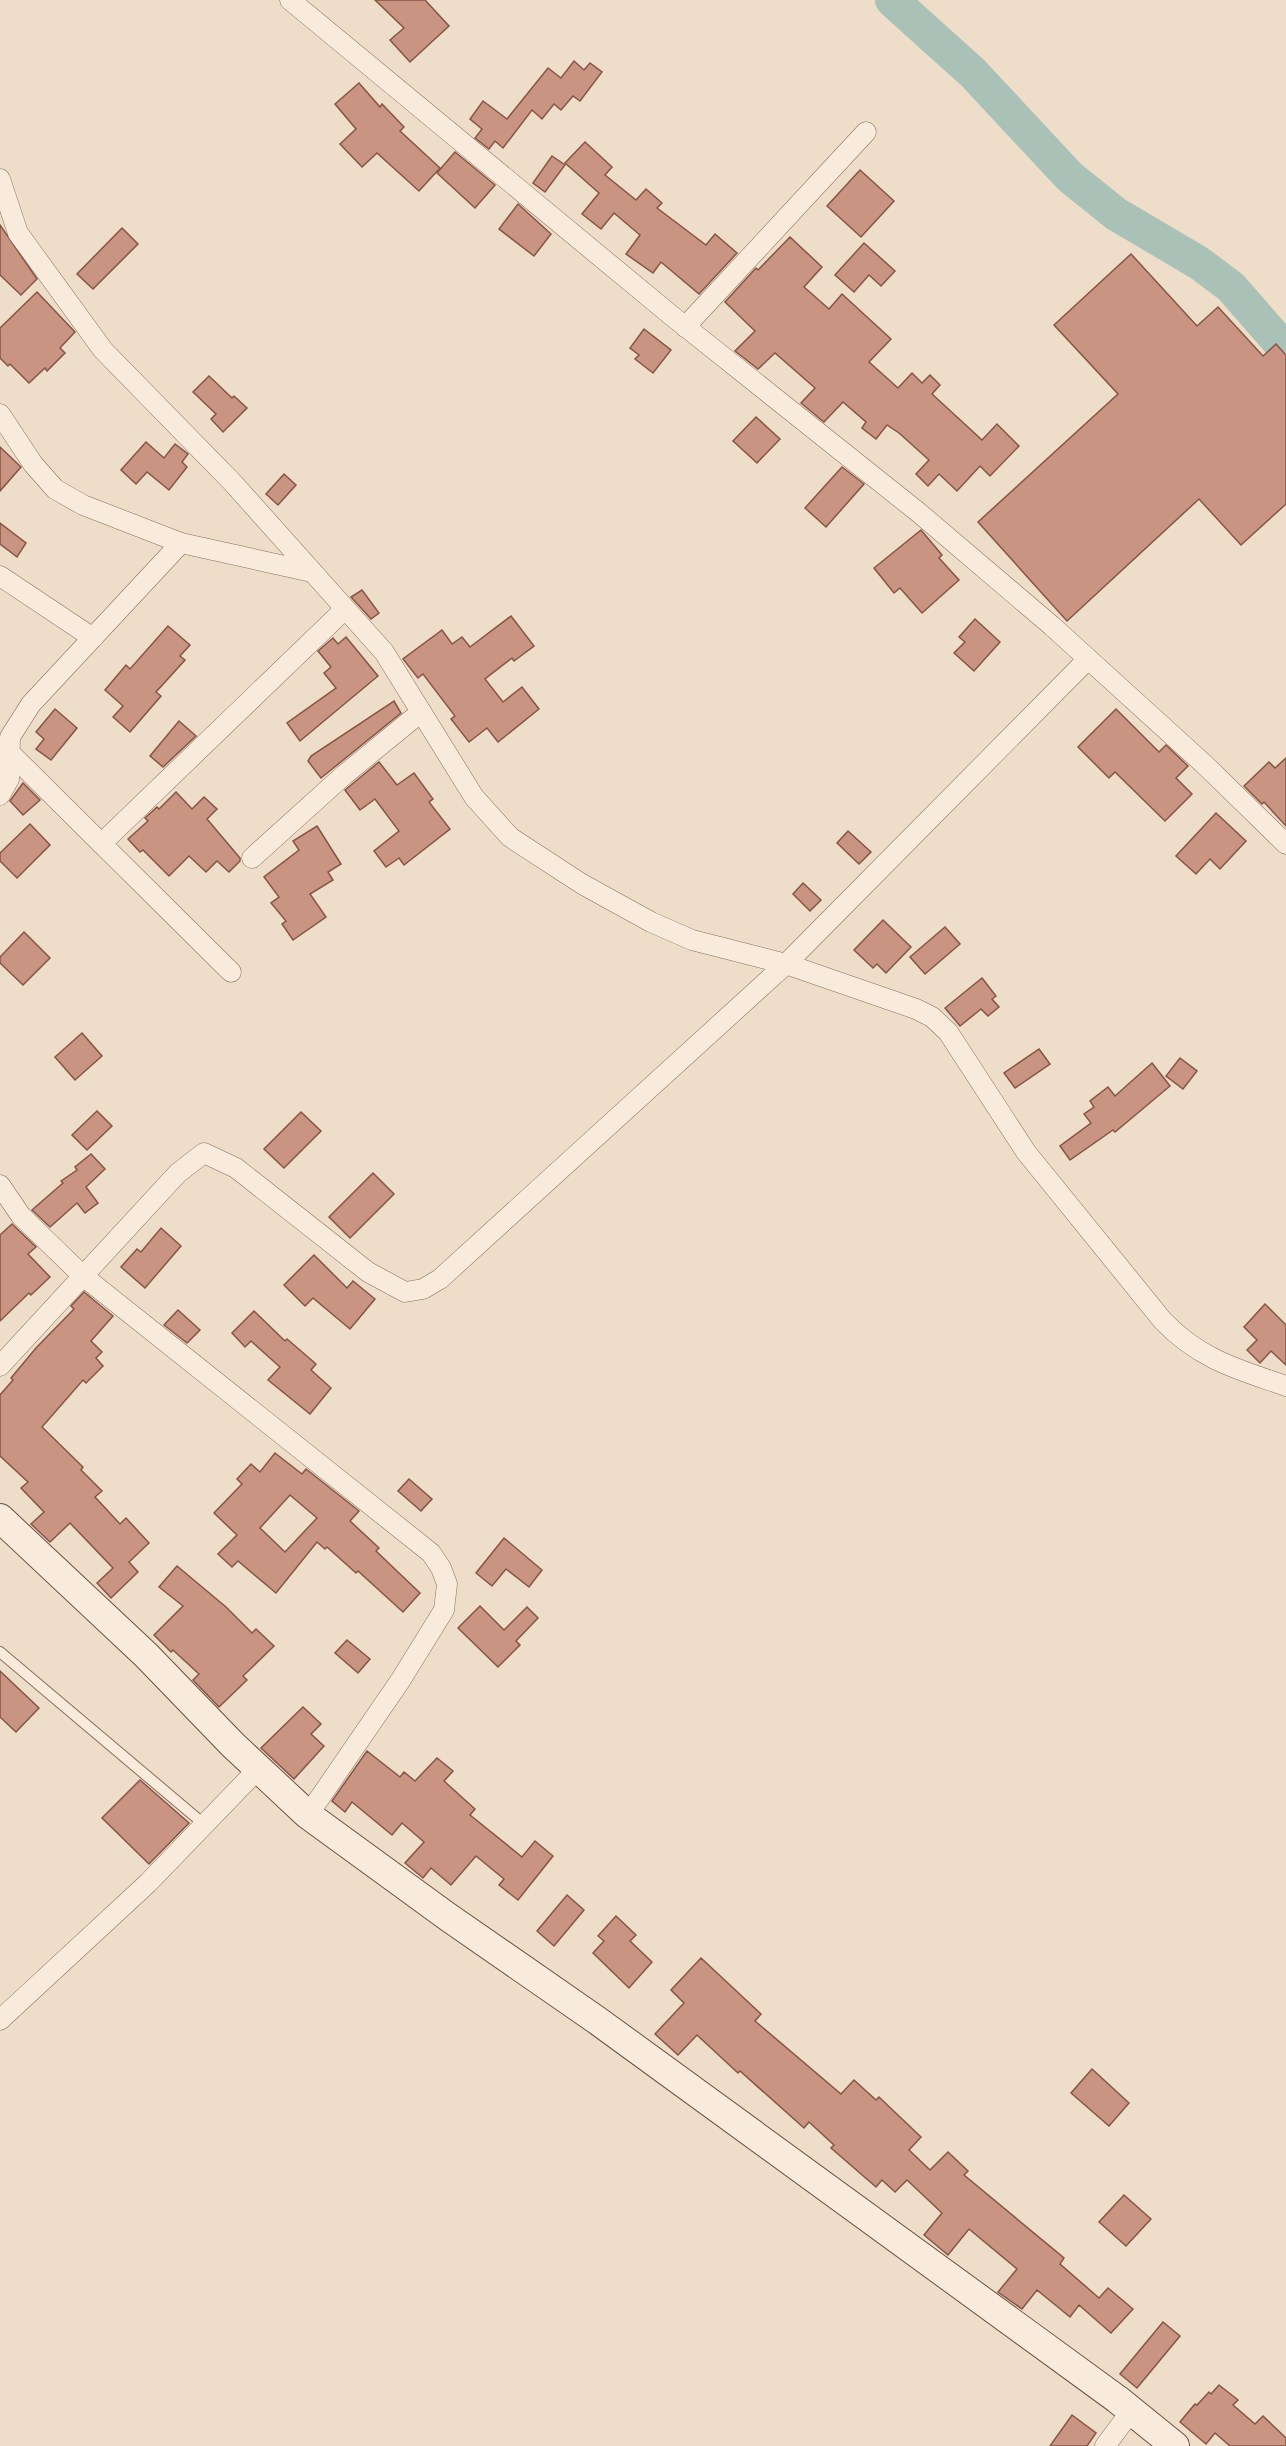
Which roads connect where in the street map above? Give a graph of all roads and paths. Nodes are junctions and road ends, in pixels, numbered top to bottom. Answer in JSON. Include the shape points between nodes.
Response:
{"nodes":[{"id":1,"x":290,"y":0,"type":"edge"},
{"id":2,"x":866,"y":132,"type":"dead end"},
{"id":3,"x":0,"y":179,"type":"edge"},
{"id":4,"x":684,"y":327,"type":"junction"},
{"id":5,"x":0,"y":414,"type":"edge"},
{"id":6,"x":180,"y":543,"type":"junction"},
{"id":7,"x":312,"y":572,"type":"junction"},
{"id":8,"x":0,"y":576,"type":"edge"},
{"id":9,"x":345,"y":609,"type":"junction"},
{"id":10,"x":93,"y":638,"type":"junction"},
{"id":11,"x":1088,"y":659,"type":"junction"},
{"id":12,"x":421,"y":712,"type":"junction"},
{"id":13,"x":8,"y":751,"type":"junction"},
{"id":14,"x":0,"y":795,"type":"edge"},
{"id":15,"x":102,"y":843,"type":"junction"},
{"id":16,"x":1286,"y":844,"type":"edge"},
{"id":17,"x":252,"y":858,"type":"dead end"},
{"id":18,"x":786,"y":964,"type":"junction"},
{"id":19,"x":231,"y":972,"type":"dead end"},
{"id":20,"x":0,"y":1185,"type":"edge"},
{"id":21,"x":83,"y":1276,"type":"junction"},
{"id":22,"x":0,"y":1365,"type":"edge"},
{"id":23,"x":1286,"y":1386,"type":"edge"},
{"id":24,"x":0,"y":1518,"type":"edge"},
{"id":25,"x":0,"y":1652,"type":"edge"},
{"id":26,"x":258,"y":1769,"type":"junction"},
{"id":27,"x":308,"y":1815,"type":"junction"},
{"id":28,"x":205,"y":1825,"type":"junction"},
{"id":29,"x":0,"y":2020,"type":"edge"},
{"id":30,"x":1132,"y":2410,"type":"junction"},
{"id":31,"x":1105,"y":2446,"type":"edge"},
{"id":32,"x":1175,"y":2446,"type":"edge"}],
"edges":[{"from":1,"to":4,"type":"street"},
{"from":2,"to":4,"type":"street"},
{"from":3,"to":7,"type":"street","via":[[18,233],[103,350],[233,483]]},
{"from":4,"to":11,"type":"street","via":[[918,512]]},
{"from":5,"to":6,"type":"street","via":[[55,489],[83,505]]},
{"from":6,"to":7,"type":"street"},
{"from":6,"to":10,"type":"street"},
{"from":7,"to":9,"type":"street"},
{"from":8,"to":10,"type":"street"},
{"from":9,"to":12,"type":"street","via":[[384,652]]},
{"from":9,"to":15,"type":"street"},
{"from":10,"to":13,"type":"street","via":[[31,704],[10,738]]},
{"from":11,"to":16,"type":"street"},
{"from":11,"to":18,"type":"street"},
{"from":12,"to":17,"type":"street"},
{"from":12,"to":18,"type":"street","via":[[474,797],[510,837],[582,884],[651,922],[692,940]]},
{"from":13,"to":14,"type":"street","via":[[9,779]]},
{"from":13,"to":15,"type":"street"},
{"from":15,"to":19,"type":"street"},
{"from":18,"to":21,"type":"street","via":[[440,1279],[423,1289],[405,1292],[368,1272],[236,1168],[204,1153],[178,1173]]},
{"from":18,"to":23,"type":"street","via":[[932,1017],[948,1032],[1026,1152],[1177,1336],[1213,1360]]},
{"from":20,"to":21,"type":"street","via":[[21,1216]]},
{"from":21,"to":22,"type":"street"},
{"from":21,"to":27,"type":"street","via":[[430,1552],[441,1568],[447,1584],[444,1610]]},
{"from":24,"to":26,"type":"street","via":[[146,1655]]},
{"from":25,"to":28,"type":"lane"},
{"from":26,"to":27,"type":"street"},
{"from":26,"to":28,"type":"street"},
{"from":27,"to":30,"type":"street"},
{"from":28,"to":29,"type":"street"},
{"from":30,"to":31,"type":"street"},
{"from":30,"to":32,"type":"street"}]}
